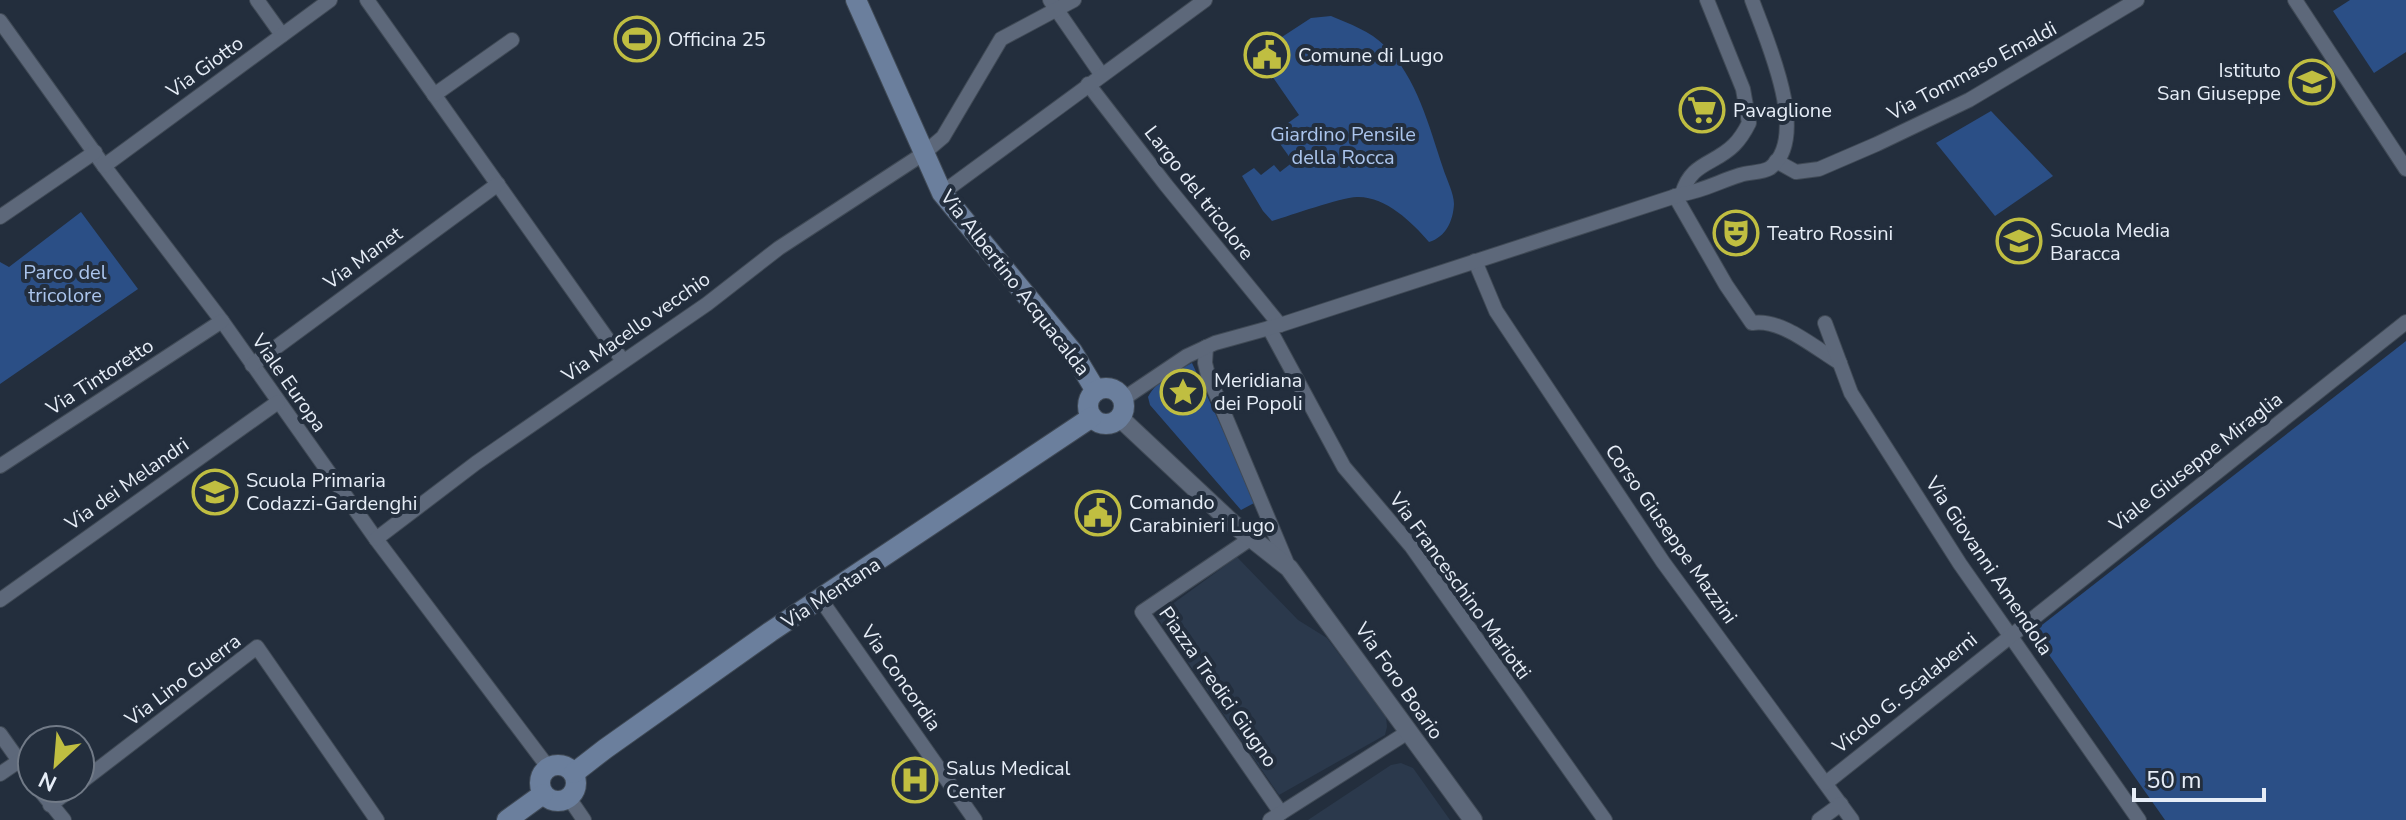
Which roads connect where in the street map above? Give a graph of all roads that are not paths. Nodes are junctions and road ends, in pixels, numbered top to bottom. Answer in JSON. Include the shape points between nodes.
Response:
{"nodes":[{"id":1,"x":257,"y":0,"type":"edge"},
{"id":2,"x":330,"y":0,"type":"edge"},
{"id":3,"x":367,"y":0,"type":"edge"},
{"id":4,"x":856,"y":0,"type":"edge"},
{"id":5,"x":1074,"y":0,"type":"edge"},
{"id":6,"x":1205,"y":0,"type":"edge"},
{"id":7,"x":1707,"y":0,"type":"edge"},
{"id":8,"x":1752,"y":0,"type":"edge"},
{"id":9,"x":2137,"y":0,"type":"edge"},
{"id":10,"x":2295,"y":0,"type":"edge"},
{"id":11,"x":1054,"y":5,"type":"edge"},
{"id":12,"x":0,"y":21,"type":"edge"},
{"id":13,"x":282,"y":35,"type":"junction"},
{"id":14,"x":512,"y":40,"type":"dead end"},
{"id":15,"x":1101,"y":74,"type":"junction"},
{"id":16,"x":1088,"y":84,"type":"junction"},
{"id":17,"x":434,"y":95,"type":"junction"},
{"id":18,"x":95,"y":152,"type":"junction"},
{"id":19,"x":923,"y":154,"type":"junction"},
{"id":20,"x":1776,"y":161,"type":"junction"},
{"id":21,"x":104,"y":166,"type":"junction"},
{"id":22,"x":2406,"y":169,"type":"edge"},
{"id":23,"x":498,"y":184,"type":"junction"},
{"id":24,"x":942,"y":193,"type":"junction"},
{"id":25,"x":1678,"y":195,"type":"junction"},
{"id":26,"x":0,"y":217,"type":"edge"},
{"id":27,"x":1475,"y":261,"type":"junction"},
{"id":28,"x":222,"y":321,"type":"junction"},
{"id":29,"x":2406,"y":322,"type":"edge"},
{"id":30,"x":1825,"y":323,"type":"dead end"},
{"id":31,"x":1279,"y":325,"type":"junction"},
{"id":32,"x":1206,"y":347,"type":"junction"},
{"id":33,"x":623,"y":361,"type":"junction"},
{"id":34,"x":1840,"y":363,"type":"junction"},
{"id":35,"x":252,"y":365,"type":"junction"},
{"id":36,"x":1096,"y":391,"type":"junction"},
{"id":37,"x":278,"y":402,"type":"junction"},
{"id":38,"x":1122,"y":408,"type":"junction"},
{"id":39,"x":1092,"y":417,"type":"junction"},
{"id":40,"x":0,"y":466,"type":"edge"},
{"id":41,"x":376,"y":539,"type":"junction"},
{"id":42,"x":1250,"y":539,"type":"junction"},
{"id":43,"x":1289,"y":568,"type":"junction"},
{"id":44,"x":0,"y":600,"type":"edge"},
{"id":45,"x":821,"y":600,"type":"junction"},
{"id":46,"x":2010,"y":634,"type":"junction"},
{"id":47,"x":1408,"y":732,"type":"junction"},
{"id":48,"x":0,"y":734,"type":"edge"},
{"id":49,"x":16,"y":757,"type":"edge"},
{"id":50,"x":548,"y":767,"type":"junction"},
{"id":51,"x":96,"y":771,"type":"edge"},
{"id":52,"x":574,"y":773,"type":"junction"},
{"id":53,"x":1826,"y":783,"type":"junction"},
{"id":54,"x":543,"y":794,"type":"junction"},
{"id":55,"x":569,"y":798,"type":"junction"},
{"id":56,"x":1841,"y":804,"type":"junction"},
{"id":57,"x":50,"y":805,"type":"edge"},
{"id":58,"x":1275,"y":816,"type":"edge"},
{"id":59,"x":64,"y":820,"type":"edge"},
{"id":60,"x":377,"y":820,"type":"edge"},
{"id":61,"x":507,"y":820,"type":"edge"},
{"id":62,"x":584,"y":820,"type":"edge"},
{"id":63,"x":975,"y":820,"type":"edge"},
{"id":64,"x":1473,"y":820,"type":"edge"},
{"id":65,"x":1605,"y":820,"type":"edge"},
{"id":66,"x":1819,"y":820,"type":"edge"},
{"id":67,"x":1852,"y":820,"type":"edge"},
{"id":68,"x":2139,"y":820,"type":"edge"}],
"edges":[{"from":1,"to":13,"type":"street"},
{"from":2,"to":13,"type":"street","name":"Via Giotto"},
{"from":3,"to":17,"type":"street"},
{"from":4,"to":19,"type":"main road","name":"Via Albertino Acquacalda"},
{"from":5,"to":11,"type":"street","name":"Via Macello vecchio"},
{"from":6,"to":15,"type":"street"},
{"from":7,"to":25,"type":"street","via":[[1743,89],[1749,123],[1733,146],[1686,180]]},
{"from":8,"to":20,"type":"street","via":[[1778,74],[1787,122],[1787,141]]},
{"from":9,"to":20,"type":"street","name":"Via Tommaso Emaldi","via":[[1969,100],[1877,144],[1819,169],[1796,172]]},
{"from":10,"to":22,"type":"street"},
{"from":11,"to":15,"type":"street"},
{"from":11,"to":19,"type":"street","name":"Via Macello vecchio","via":[[1001,39],[943,137]]},
{"from":12,"to":18,"type":"street","name":"Viale Europa"},
{"from":13,"to":21,"type":"street","name":"Via Giotto"},
{"from":14,"to":17,"type":"street"},
{"from":15,"to":16,"type":"street"},
{"from":16,"to":24,"type":"street"},
{"from":16,"to":31,"type":"street","name":"Largo del tricolore"},
{"from":17,"to":23,"type":"street"},
{"from":18,"to":21,"type":"street","name":"Viale Europa"},
{"from":18,"to":26,"type":"street"},
{"from":19,"to":24,"type":"main road","name":"Via Albertino Acquacalda"},
{"from":19,"to":33,"type":"street","name":"Via Macello vecchio","via":[[779,248]]},
{"from":20,"to":25,"type":"street","via":[[1767,170]]},
{"from":21,"to":28,"type":"street","name":"Viale Europa"},
{"from":23,"to":33,"type":"street"},
{"from":23,"to":35,"type":"street","name":"Via Manet"},
{"from":24,"to":36,"type":"main road","name":"Via Albertino Acquacalda","via":[[1072,351]]},
{"from":25,"to":27,"type":"street"},
{"from":25,"to":34,"type":"street","via":[[1752,323],[1781,327]]},
{"from":27,"to":31,"type":"street"},
{"from":27,"to":53,"type":"street","name":"Corso Giuseppe Mazzini","via":[[1496,311],[1548,391],[1663,562]]},
{"from":28,"to":35,"type":"street","name":"Viale Europa"},
{"from":28,"to":40,"type":"street","name":"Via Tintoretto"},
{"from":29,"to":46,"type":"street","name":"Viale Giuseppe Miraglia"},
{"from":30,"to":34,"type":"street","name":"Via Giovanni Amendola"},
{"from":31,"to":32,"type":"street"},
{"from":31,"to":65,"type":"street","name":"Via Franceschino Mariotti","via":[[1344,467],[1411,546]]},
{"from":32,"to":38,"type":"street","via":[[1175,363]]},
{"from":32,"to":43,"type":"street","name":"Via Foro Boario","via":[[1208,375]]},
{"from":33,"to":41,"type":"street","name":"Via Macello vecchio"},
{"from":34,"to":46,"type":"street","name":"Via Giovanni Amendola","via":[[1851,393]]},
{"from":35,"to":37,"type":"street","name":"Viale Europa"},
{"from":36,"to":38,"type":"main road","via":[[1112,388]]},
{"from":36,"to":39,"type":"main road","via":[[1088,406]]},
{"from":37,"to":41,"type":"street","name":"Viale Europa"},
{"from":37,"to":44,"type":"street","name":"Via dei Melandri"},
{"from":38,"to":39,"type":"main road","via":[[1106,424]]},
{"from":38,"to":42,"type":"street","name":"Via Foro Boario"},
{"from":39,"to":45,"type":"main road","name":"Via Mentana"},
{"from":41,"to":50,"type":"street","name":"Viale Europa"},
{"from":42,"to":43,"type":"street","name":"Via Foro Boario"},
{"from":42,"to":58,"type":"street","name":"Piazza Tredici Giugno","via":[[1142,612]]},
{"from":43,"to":47,"type":"street","name":"Via Foro Boario"},
{"from":45,"to":52,"type":"main road","name":"Via Mentana"},
{"from":45,"to":63,"type":"street","name":"Via Concordia"},
{"from":46,"to":53,"type":"street","name":"Vicolo G. Scalaberni"},
{"from":46,"to":68,"type":"street","name":"Via Giovanni Amendola"},
{"from":47,"to":58,"type":"street"},
{"from":47,"to":64,"type":"street","name":"Via Foro Boario"},
{"from":48,"to":49,"type":"street"},
{"from":50,"to":52,"type":"main road","via":[[559,764]]},
{"from":50,"to":54,"type":"main road","via":[[540,780]]},
{"from":51,"to":60,"type":"street","name":"Via Lino Guerra","via":[[257,647]]},
{"from":52,"to":55,"type":"main road","via":[[575,789]]},
{"from":53,"to":56,"type":"street","name":"Corso Giuseppe Mazzini"},
{"from":54,"to":55,"type":"main road","via":[[552,800]]},
{"from":54,"to":61,"type":"main road"},
{"from":55,"to":62,"type":"street"},
{"from":56,"to":66,"type":"street"},
{"from":56,"to":67,"type":"street","name":"Corso Giuseppe Mazzini"},
{"from":57,"to":59,"type":"street"}]}
